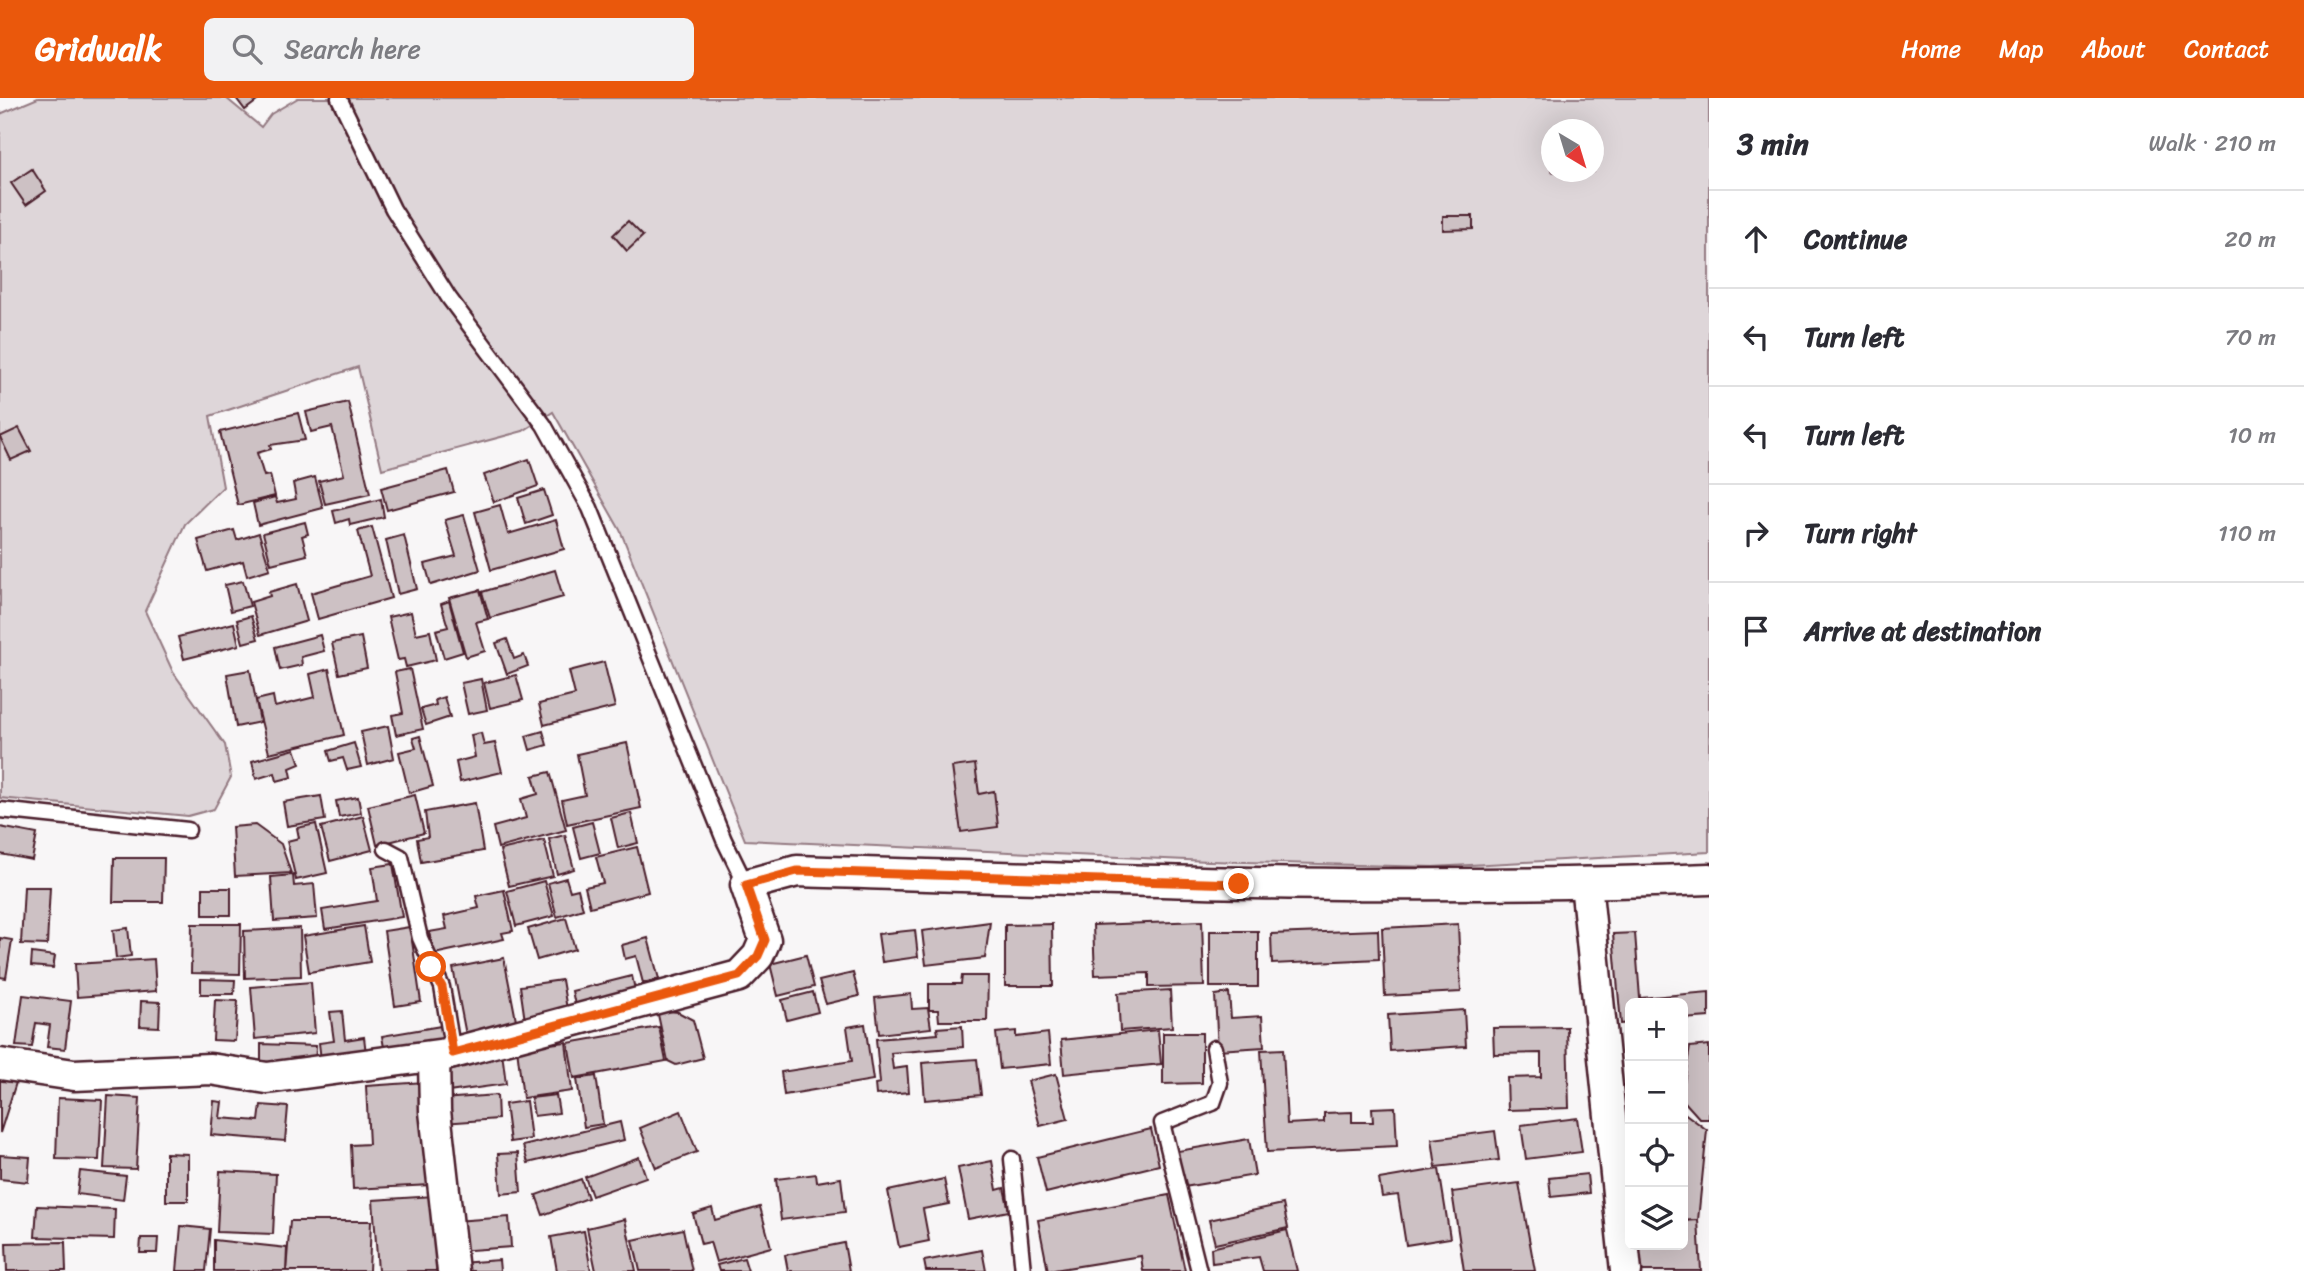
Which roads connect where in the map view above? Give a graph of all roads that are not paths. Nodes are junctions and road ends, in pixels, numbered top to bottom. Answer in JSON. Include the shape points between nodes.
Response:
{"nodes":[{"id":1,"x":339,"y":98,"type":"edge"},
{"id":2,"x":0,"y":810,"type":"edge"},
{"id":3,"x":188,"y":830,"type":"dead end"},
{"id":4,"x":386,"y":849,"type":"dead end"},
{"id":5,"x":1709,"y":879,"type":"edge"},
{"id":6,"x":1586,"y":883,"type":"junction"},
{"id":7,"x":746,"y":885,"type":"junction"},
{"id":8,"x":1214,"y":1048,"type":"dead end"},
{"id":9,"x":453,"y":1053,"type":"junction"},
{"id":10,"x":0,"y":1064,"type":"edge"},
{"id":11,"x":1012,"y":1160,"type":"dead end"},
{"id":12,"x":453,"y":1271,"type":"edge"},
{"id":13,"x":1023,"y":1271,"type":"edge"},
{"id":14,"x":1199,"y":1271,"type":"edge"},
{"id":15,"x":1626,"y":1271,"type":"edge"}],
"edges":[{"from":1,"to":7,"type":"lane","via":[[400,220],[449,299],[544,425],[590,508]]},
{"from":2,"to":3,"type":"lane"},
{"from":4,"to":9,"type":"lane","via":[[401,857],[420,937],[442,987]]},
{"from":5,"to":6,"type":"street"},
{"from":6,"to":7,"type":"street","via":[[1239,884],[797,871]]},
{"from":6,"to":15,"type":"street"},
{"from":7,"to":9,"type":"street","via":[[765,940],[758,956],[739,976]]},
{"from":8,"to":14,"type":"lane","via":[[1220,1083],[1213,1103],[1162,1123]]},
{"from":9,"to":10,"type":"street","via":[[267,1078],[210,1069],[74,1075]]},
{"from":9,"to":12,"type":"street","via":[[434,1058],[435,1111]]},
{"from":11,"to":13,"type":"lane"}]}
